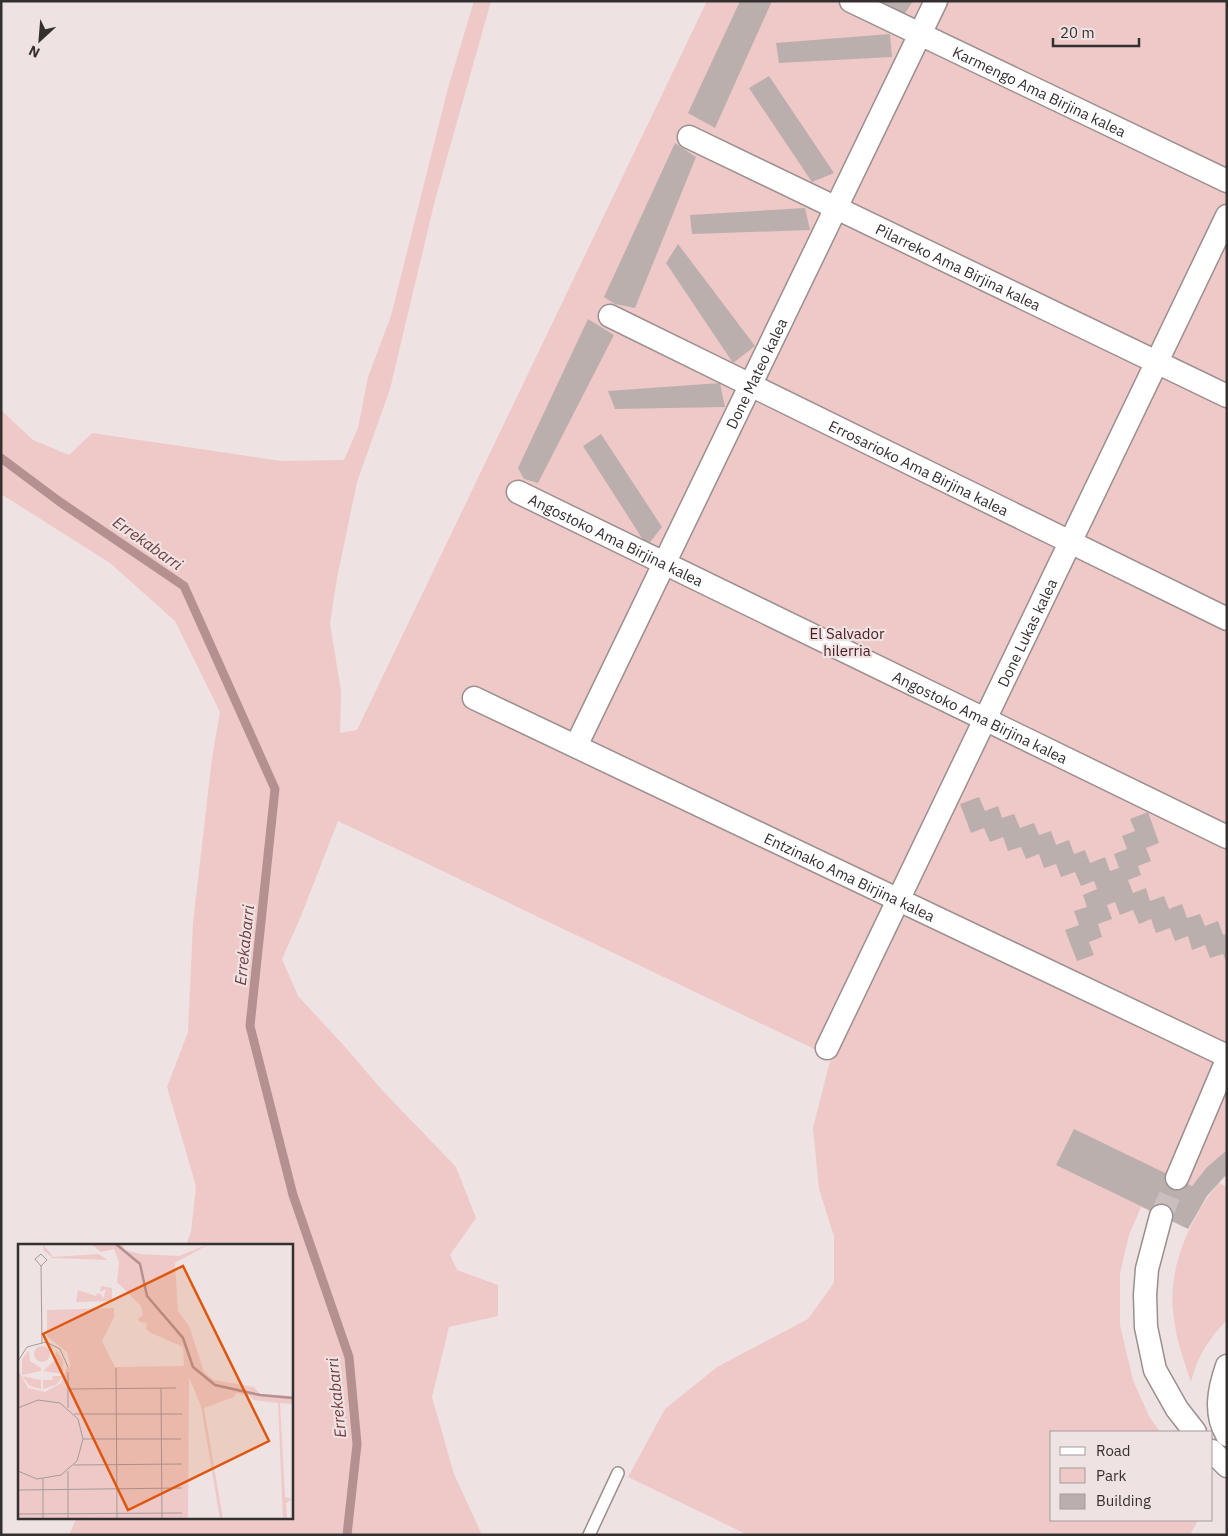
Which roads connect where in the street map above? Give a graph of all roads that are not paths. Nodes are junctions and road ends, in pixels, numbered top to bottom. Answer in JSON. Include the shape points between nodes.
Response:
{"nodes":[{"id":1,"x":851,"y":1,"type":"edge"},
{"id":2,"x":936,"y":1,"type":"edge"},
{"id":3,"x":920,"y":35,"type":"junction"},
{"id":4,"x":689,"y":137,"type":"dead end"},
{"id":5,"x":1227,"y":181,"type":"edge"},
{"id":6,"x":836,"y":208,"type":"junction"},
{"id":7,"x":1227,"y":216,"type":"edge"},
{"id":8,"x":610,"y":316,"type":"dead end"},
{"id":9,"x":1156,"y":362,"type":"junction"},
{"id":10,"x":751,"y":385,"type":"junction"},
{"id":11,"x":1227,"y":396,"type":"edge"},
{"id":12,"x":518,"y":492,"type":"dead end"},
{"id":13,"x":1070,"y":542,"type":"junction"},
{"id":14,"x":665,"y":563,"type":"junction"},
{"id":15,"x":1227,"y":619,"type":"edge"},
{"id":16,"x":474,"y":698,"type":"dead end"},
{"id":17,"x":985,"y":719,"type":"junction"},
{"id":18,"x":576,"y":746,"type":"junction"},
{"id":19,"x":1227,"y":837,"type":"edge"},
{"id":20,"x":898,"y":900,"type":"junction"},
{"id":21,"x":827,"y":1048,"type":"dead end"},
{"id":22,"x":1227,"y":1058,"type":"edge"},
{"id":23,"x":1177,"y":1178,"type":"tunnel mouth"},
{"id":24,"x":1161,"y":1216,"type":"tunnel mouth"},
{"id":25,"x":1227,"y":1366,"type":"edge"},
{"id":26,"x":1194,"y":1431,"type":"edge"},
{"id":27,"x":1227,"y":1435,"type":"edge"},
{"id":28,"x":1213,"y":1452,"type":"edge"},
{"id":29,"x":1227,"y":1466,"type":"edge"},
{"id":30,"x":618,"y":1473,"type":"dead end"},
{"id":31,"x":589,"y":1535,"type":"edge"}],
"edges":[{"from":1,"to":3,"type":"street","name":"Karmengo Ama Birjina kalea"},
{"from":2,"to":3,"type":"street","name":"Done Mateo kalea"},
{"from":3,"to":5,"type":"street","name":"Karmengo Ama Birjina kalea"},
{"from":3,"to":6,"type":"street","name":"Done Mateo kalea"},
{"from":4,"to":6,"type":"street","name":"Pilarreko Ama Birjina kalea"},
{"from":6,"to":9,"type":"street","name":"Pilarreko Ama Birjina kalea"},
{"from":6,"to":10,"type":"street","name":"Done Mateo kalea"},
{"from":7,"to":9,"type":"street","name":"Done Lukas kalea"},
{"from":8,"to":10,"type":"street","name":"Errosarioko Ama Birjina kalea"},
{"from":9,"to":11,"type":"street","name":"Pilarreko Ama Birjina kalea"},
{"from":9,"to":13,"type":"street","name":"Done Lukas kalea"},
{"from":10,"to":13,"type":"street","name":"Errosarioko Ama Birjina kalea"},
{"from":10,"to":14,"type":"street","name":"Done Mateo kalea"},
{"from":12,"to":14,"type":"street","name":"Angostoko Ama Birjina kalea"},
{"from":13,"to":15,"type":"street","name":"Errosarioko Ama Birjina kalea"},
{"from":13,"to":17,"type":"street","name":"Done Lukas kalea"},
{"from":14,"to":17,"type":"street","name":"Angostoko Ama Birjina kalea"},
{"from":14,"to":18,"type":"street","name":"Done Mateo kalea"},
{"from":16,"to":18,"type":"street","name":"Entzinako Ama Birjina kalea"},
{"from":17,"to":19,"type":"street","name":"Angostoko Ama Birjina kalea"},
{"from":17,"to":20,"type":"street","name":"Done Lukas kalea"},
{"from":18,"to":20,"type":"street","name":"Entzinako Ama Birjina kalea"},
{"from":20,"to":21,"type":"street","name":"Done Lukas kalea"},
{"from":20,"to":22,"type":"street","name":"Entzinako Ama Birjina kalea"},
{"from":22,"to":23,"type":"street"},
{"from":24,"to":26,"type":"street","via":[[1147,1269],[1146,1327],[1155,1370],[1177,1409]]},
{"from":25,"to":27,"type":"street","via":[[1218,1396],[1222,1426]]},
{"from":28,"to":29,"type":"street"},
{"from":30,"to":31,"type":"lane"}]}
